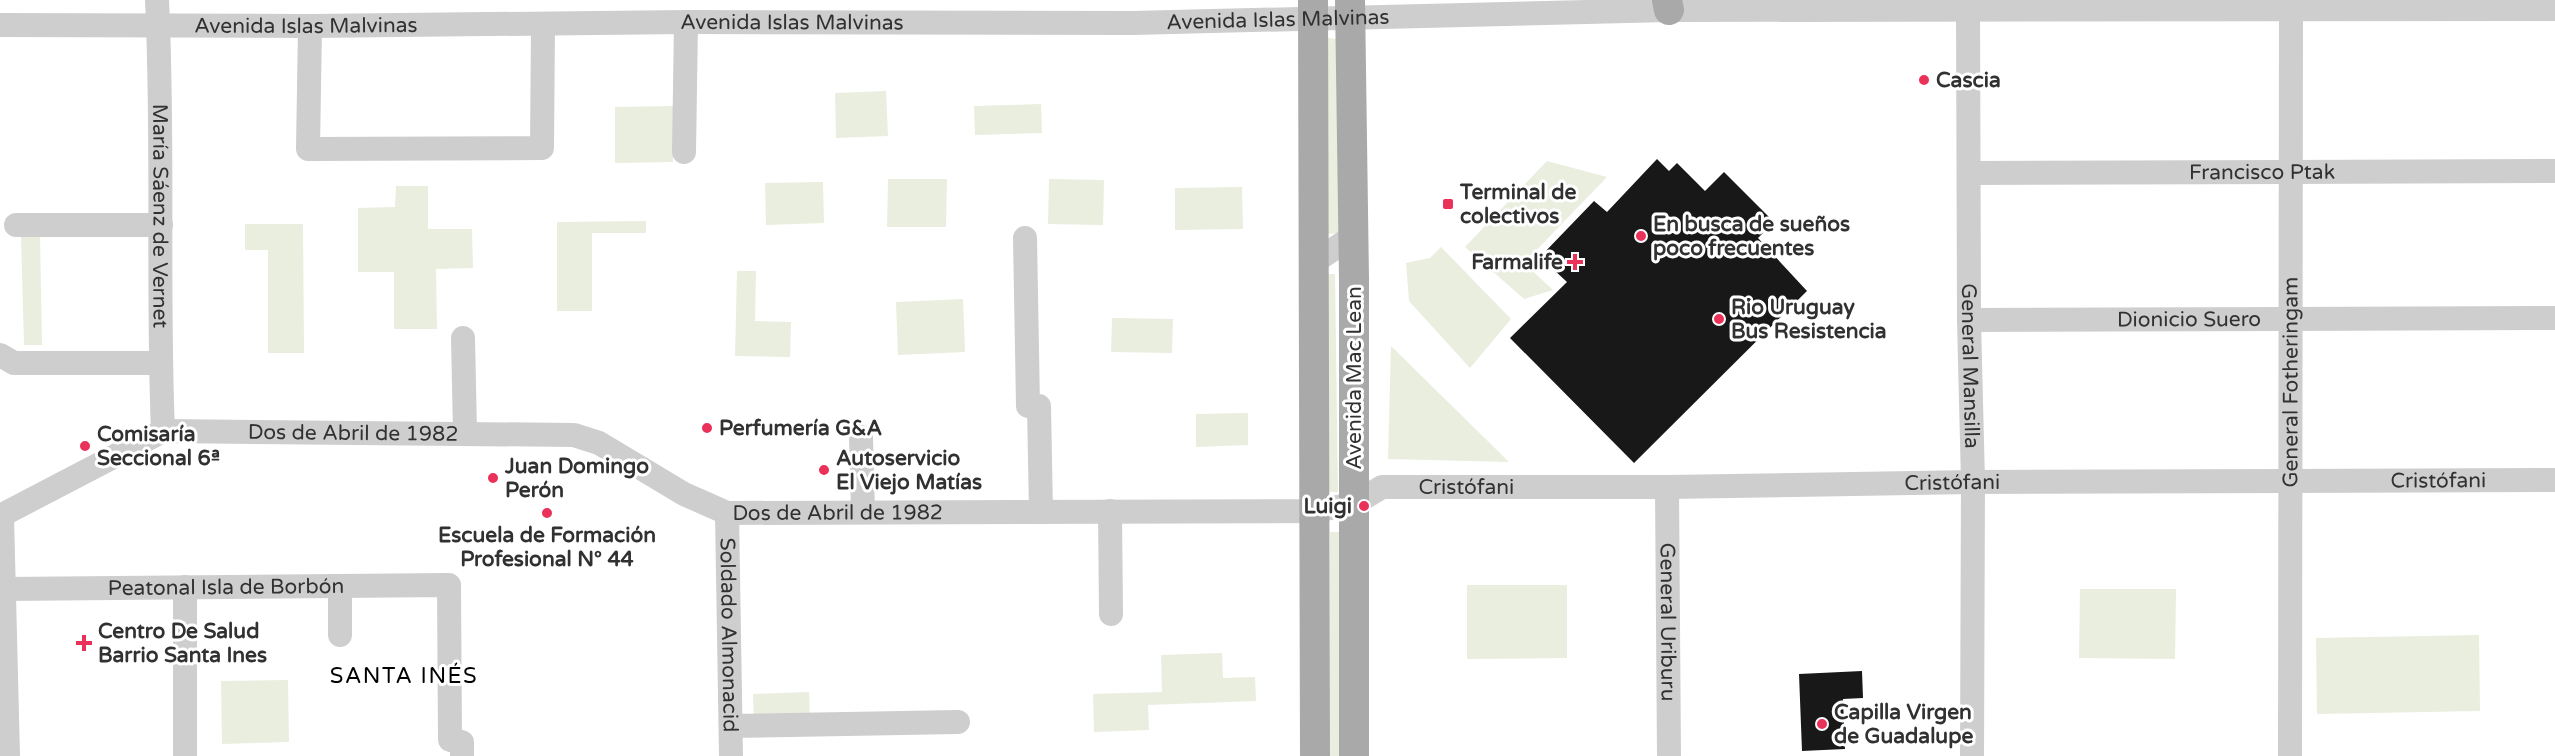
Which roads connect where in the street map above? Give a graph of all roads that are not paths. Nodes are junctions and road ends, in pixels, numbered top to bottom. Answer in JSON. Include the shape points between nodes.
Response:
{"nodes":[{"id":1,"x":157,"y":0,"type":"edge"},
{"id":2,"x":1668,"y":5,"type":"edge"},
{"id":3,"x":2291,"y":9,"type":"junction"},
{"id":4,"x":2555,"y":9,"type":"edge"},
{"id":5,"x":1314,"y":10,"type":"edge"},
{"id":6,"x":1351,"y":10,"type":"edge"},
{"id":7,"x":1968,"y":10,"type":"junction"},
{"id":8,"x":686,"y":22,"type":"junction"},
{"id":9,"x":543,"y":24,"type":"junction"},
{"id":10,"x":0,"y":25,"type":"edge"},
{"id":11,"x":158,"y":26,"type":"junction"},
{"id":12,"x":310,"y":26,"type":"junction"},
{"id":13,"x":684,"y":152,"type":"dead end"},
{"id":14,"x":2555,"y":171,"type":"edge"},
{"id":15,"x":2290,"y":172,"type":"junction"},
{"id":16,"x":1970,"y":173,"type":"junction"},
{"id":17,"x":16,"y":225,"type":"dead end"},
{"id":18,"x":161,"y":225,"type":"junction"},
{"id":19,"x":1352,"y":237,"type":"junction"},
{"id":20,"x":1025,"y":238,"type":"dead end"},
{"id":21,"x":1314,"y":262,"type":"junction"},
{"id":22,"x":2555,"y":318,"type":"edge"},
{"id":23,"x":2290,"y":319,"type":"junction"},
{"id":24,"x":1969,"y":320,"type":"junction"},
{"id":25,"x":464,"y":338,"type":"dead end"},
{"id":26,"x":0,"y":355,"type":"edge"},
{"id":27,"x":160,"y":363,"type":"junction"},
{"id":28,"x":163,"y":431,"type":"junction"},
{"id":29,"x":465,"y":432,"type":"junction"},
{"id":30,"x":861,"y":437,"type":"dead end"},
{"id":31,"x":2555,"y":480,"type":"edge"},
{"id":32,"x":1973,"y":482,"type":"junction"},
{"id":33,"x":2290,"y":482,"type":"junction"},
{"id":34,"x":1667,"y":487,"type":"junction"},
{"id":35,"x":1354,"y":504,"type":"junction"},
{"id":36,"x":1110,"y":511,"type":"junction"},
{"id":37,"x":1314,"y":511,"type":"junction"},
{"id":38,"x":862,"y":512,"type":"junction"},
{"id":39,"x":1041,"y":512,"type":"junction"},
{"id":40,"x":728,"y":513,"type":"junction"},
{"id":41,"x":1,"y":516,"type":"edge"},
{"id":42,"x":340,"y":586,"type":"junction"},
{"id":43,"x":185,"y":587,"type":"junction"},
{"id":44,"x":4,"y":589,"type":"junction"},
{"id":45,"x":1111,"y":614,"type":"dead end"},
{"id":46,"x":340,"y":635,"type":"dead end"},
{"id":47,"x":958,"y":722,"type":"dead end"},
{"id":48,"x":731,"y":726,"type":"junction"},
{"id":49,"x":8,"y":756,"type":"edge"},
{"id":50,"x":185,"y":756,"type":"edge"},
{"id":51,"x":462,"y":756,"type":"edge"},
{"id":52,"x":731,"y":756,"type":"edge"},
{"id":53,"x":1315,"y":756,"type":"edge"},
{"id":54,"x":1354,"y":756,"type":"edge"},
{"id":55,"x":1669,"y":756,"type":"edge"},
{"id":56,"x":1972,"y":756,"type":"edge"},
{"id":57,"x":2290,"y":756,"type":"edge"}],
"edges":[{"from":1,"to":11,"type":"street","name":"María Sáenz de Vernet"},
{"from":2,"to":6,"type":"street","name":"Avenida Islas Malvinas"},
{"from":2,"to":7,"type":"street","name":"Avenida Islas Malvinas"},
{"from":3,"to":4,"type":"street","name":"Avenida Islas Malvinas"},
{"from":3,"to":7,"type":"street","name":"Avenida Islas Malvinas"},
{"from":3,"to":15,"type":"street","name":"General Fotheringam"},
{"from":5,"to":6,"type":"street","name":"Avenida Islas Malvinas"},
{"from":5,"to":8,"type":"street","name":"Avenida Islas Malvinas","via":[[1132,23]]},
{"from":5,"to":21,"type":"main road","name":"Avenida Mac Lean"},
{"from":6,"to":19,"type":"main road","name":"Avenida Mac Lean"},
{"from":7,"to":16,"type":"street","name":"General Mansilla"},
{"from":8,"to":9,"type":"street","name":"Avenida Islas Malvinas"},
{"from":8,"to":13,"type":"street"},
{"from":9,"to":12,"type":"street","name":"Avenida Islas Malvinas"},
{"from":9,"to":12,"type":"street","via":[[543,148],[308,149]]},
{"from":10,"to":11,"type":"street","name":"Avenida Islas Malvinas"},
{"from":11,"to":12,"type":"street","name":"Avenida Islas Malvinas"},
{"from":11,"to":18,"type":"street","name":"María Sáenz de Vernet"},
{"from":14,"to":15,"type":"street","name":"Francisco Ptak"},
{"from":15,"to":16,"type":"street","name":"Francisco Ptak"},
{"from":15,"to":23,"type":"street","name":"General Fotheringam"},
{"from":16,"to":24,"type":"street","name":"General Mansilla"},
{"from":17,"to":18,"type":"street"},
{"from":18,"to":27,"type":"street","name":"María Sáenz de Vernet"},
{"from":19,"to":21,"type":"street"},
{"from":19,"to":35,"type":"main road","name":"Avenida Mac Lean"},
{"from":20,"to":39,"type":"street","via":[[1028,406],[1039,406]]},
{"from":21,"to":37,"type":"main road","name":"Avenida Mac Lean"},
{"from":22,"to":23,"type":"street","name":"Dionicio Suero"},
{"from":23,"to":24,"type":"street","name":"Dionicio Suero"},
{"from":23,"to":33,"type":"street","name":"General Fotheringam"},
{"from":24,"to":32,"type":"street","name":"General Mansilla"},
{"from":25,"to":29,"type":"street"},
{"from":26,"to":27,"type":"street","via":[[14,363]]},
{"from":27,"to":28,"type":"street","name":"María Sáenz de Vernet"},
{"from":28,"to":29,"type":"street","name":"Dos de Abril de 1982"},
{"from":28,"to":41,"type":"street","name":"Dos de Abril de 1982"},
{"from":29,"to":40,"type":"street","name":"Dos de Abril de 1982","via":[[574,435],[599,443],[684,494]]},
{"from":30,"to":38,"type":"street"},
{"from":31,"to":33,"type":"street","name":"Cristófani"},
{"from":32,"to":33,"type":"street","name":"Cristófani"},
{"from":32,"to":34,"type":"street","name":"Cristófani"},
{"from":32,"to":56,"type":"street","name":"General Mansilla"},
{"from":33,"to":57,"type":"street","name":"General Fotheringam"},
{"from":34,"to":35,"type":"street","name":"Cristófani","via":[[1382,487]]},
{"from":34,"to":55,"type":"street","name":"General Uriburu"},
{"from":35,"to":37,"type":"street","name":"Dos de Abril de 1982"},
{"from":35,"to":54,"type":"main road","name":"Avenida Mac Lean"},
{"from":36,"to":37,"type":"street","name":"Dos de Abril de 1982"},
{"from":36,"to":39,"type":"street","name":"Dos de Abril de 1982"},
{"from":36,"to":45,"type":"street"},
{"from":37,"to":53,"type":"main road","name":"Avenida Mac Lean"},
{"from":38,"to":39,"type":"street","name":"Dos de Abril de 1982"},
{"from":38,"to":40,"type":"street","name":"Dos de Abril de 1982"},
{"from":40,"to":48,"type":"street","name":"Soldado Almonacid"},
{"from":41,"to":44,"type":"street"},
{"from":42,"to":43,"type":"street","name":"Peatonal Isla de Borbón"},
{"from":42,"to":46,"type":"street"},
{"from":42,"to":51,"type":"street","name":"Peatonal Isla de Borbón","via":[[448,585],[450,740],[462,742]]},
{"from":43,"to":44,"type":"street","name":"Peatonal Isla de Borbón"},
{"from":43,"to":50,"type":"street"},
{"from":44,"to":49,"type":"street"},
{"from":47,"to":48,"type":"street"},
{"from":48,"to":52,"type":"street","name":"Soldado Almonacid"}]}
